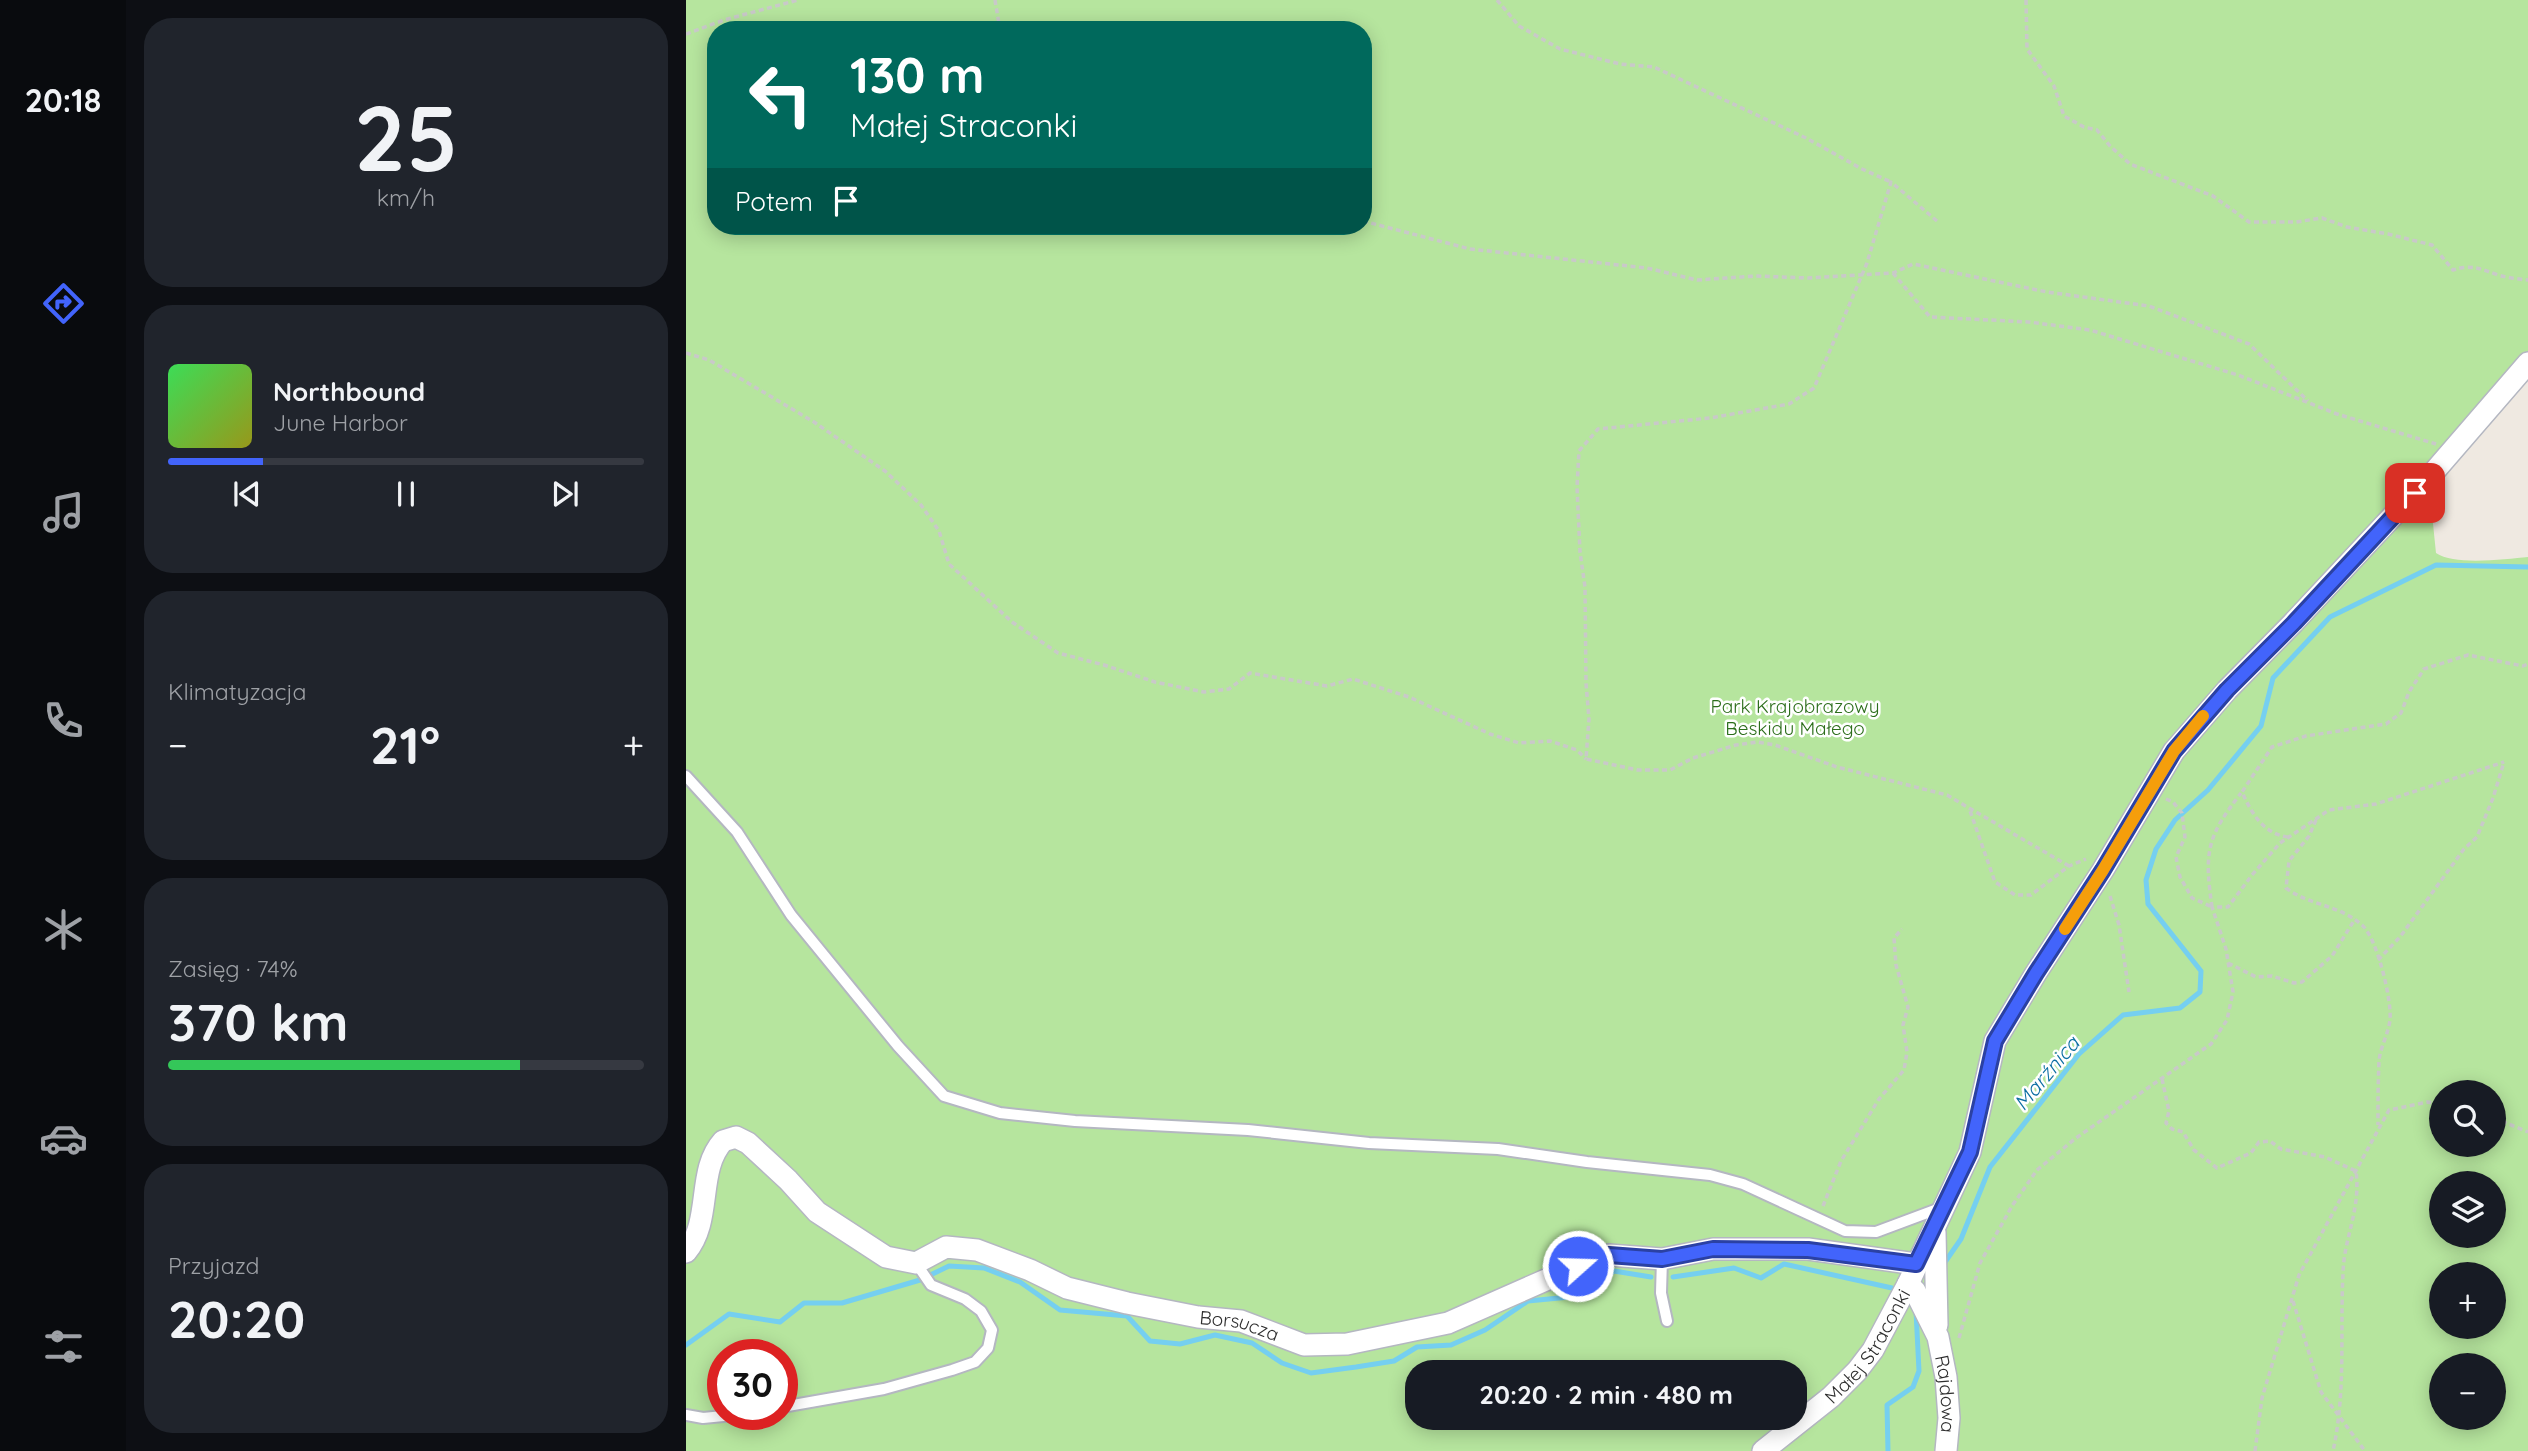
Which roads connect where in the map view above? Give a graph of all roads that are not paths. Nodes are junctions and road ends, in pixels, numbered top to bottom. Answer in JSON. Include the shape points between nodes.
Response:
{"nodes":[{"id":1,"x":2528,"y":363,"type":"edge"},
{"id":2,"x":686,"y":776,"type":"edge"},
{"id":3,"x":1945,"y":1206,"type":"junction"},
{"id":4,"x":1934,"y":1230,"type":"junction"},
{"id":5,"x":686,"y":1252,"type":"edge"},
{"id":6,"x":1662,"y":1259,"type":"junction"},
{"id":7,"x":920,"y":1267,"type":"junction"},
{"id":8,"x":1913,"y":1280,"type":"junction"},
{"id":9,"x":1667,"y":1321,"type":"dead end"},
{"id":10,"x":1942,"y":1334,"type":"junction"},
{"id":11,"x":798,"y":1404,"type":"edge"},
{"id":12,"x":686,"y":1415,"type":"edge"},
{"id":13,"x":707,"y":1418,"type":"edge"},
{"id":14,"x":1763,"y":1451,"type":"edge"},
{"id":15,"x":1947,"y":1451,"type":"edge"}],
"edges":[{"from":1,"to":3,"type":"street","name":"Małej Straconki","via":[[2457,447],[2174,751],[1995,1041],[1970,1152]]},
{"from":2,"to":3,"type":"lane","via":[[737,832],[800,925],[944,1096],[1000,1113],[1063,1120],[1498,1149],[1710,1175],[1742,1184],[1845,1231],[1876,1232]]},
{"from":3,"to":4,"type":"street","name":"Małej Straconki"},
{"from":4,"to":8,"type":"street","name":"Małej Straconki"},
{"from":4,"to":10,"type":"street","name":"Rajdowa","via":[[1935,1314]]},
{"from":5,"to":7,"type":"street","via":[[700,1226],[712,1157],[723,1141],[736,1137],[788,1180],[817,1212],[886,1257]]},
{"from":6,"to":7,"type":"street","name":"Borsucza","via":[[1609,1255],[1448,1323],[1347,1344],[1315,1345],[1241,1321],[1198,1317],[1067,1288],[977,1250],[946,1247]]},
{"from":6,"to":8,"type":"street","name":"Borsucza","via":[[1713,1249],[1808,1250]]},
{"from":6,"to":9,"type":"lane","via":[[1661,1293]]},
{"from":7,"to":11,"type":"lane","via":[[932,1285],[981,1311],[992,1330],[988,1348],[975,1362],[952,1370],[884,1389]]},
{"from":8,"to":10,"type":"street","name":"Rajdowa"},
{"from":8,"to":14,"type":"street","name":"Małej Straconki","via":[[1857,1371]]},
{"from":10,"to":15,"type":"street","name":"Rajdowa"},
{"from":12,"to":13,"type":"lane"}]}
